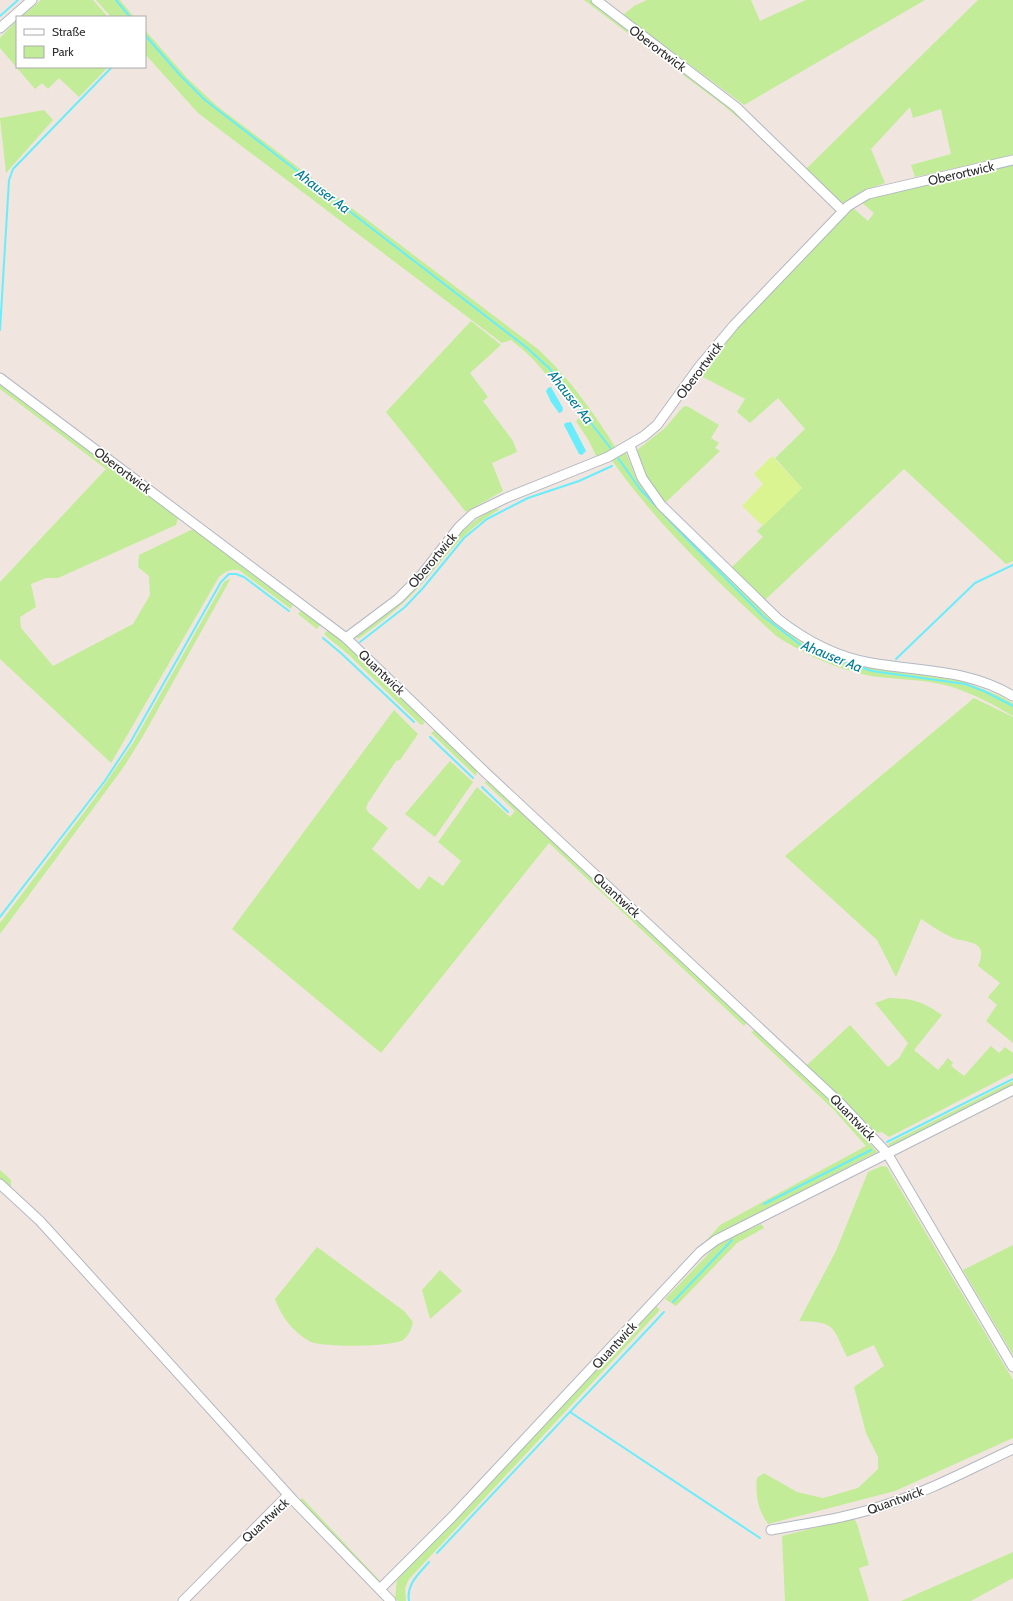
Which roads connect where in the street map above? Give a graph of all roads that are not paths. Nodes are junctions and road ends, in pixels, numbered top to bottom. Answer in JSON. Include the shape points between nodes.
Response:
{"nodes":[{"id":1,"x":32,"y":0,"type":"edge"},
{"id":2,"x":596,"y":0,"type":"edge"},
{"id":3,"x":0,"y":28,"type":"edge"},
{"id":4,"x":1013,"y":160,"type":"edge"},
{"id":5,"x":842,"y":211,"type":"junction"},
{"id":6,"x":0,"y":378,"type":"edge"},
{"id":7,"x":630,"y":446,"type":"junction"},
{"id":8,"x":346,"y":638,"type":"junction"},
{"id":9,"x":1013,"y":696,"type":"edge"},
{"id":10,"x":1013,"y":1090,"type":"edge"},
{"id":11,"x":887,"y":1153,"type":"junction"},
{"id":12,"x":0,"y":1184,"type":"edge"},
{"id":13,"x":1013,"y":1367,"type":"edge"},
{"id":14,"x":1013,"y":1449,"type":"edge"},
{"id":15,"x":288,"y":1495,"type":"junction"},
{"id":16,"x":771,"y":1530,"type":"dead end"},
{"id":17,"x":380,"y":1589,"type":"junction"},
{"id":18,"x":183,"y":1601,"type":"edge"},
{"id":19,"x":391,"y":1601,"type":"edge"}],
"edges":[{"from":1,"to":3,"type":"street"},
{"from":2,"to":5,"type":"street","name":"Oberortwick","via":[[736,107]]},
{"from":4,"to":5,"type":"street","name":"Oberortwick","via":[[868,194]]},
{"from":5,"to":7,"type":"street","name":"Oberortwick","via":[[734,325],[699,367],[657,425]]},
{"from":6,"to":8,"type":"street","name":"Oberortwick"},
{"from":7,"to":8,"type":"street","name":"Oberortwick","via":[[473,514],[398,599]]},
{"from":7,"to":9,"type":"street","via":[[642,478],[661,505],[792,630],[827,650],[850,658],[966,676],[998,687]]},
{"from":8,"to":11,"type":"street","name":"Quantwick","via":[[485,772],[841,1104]]},
{"from":10,"to":11,"type":"street","name":"Quantwick"},
{"from":11,"to":13,"type":"street","name":"Quantwick"},
{"from":11,"to":17,"type":"street","name":"Quantwick","via":[[736,1229],[700,1252],[452,1517]]},
{"from":12,"to":15,"type":"street","via":[[40,1221]]},
{"from":14,"to":16,"type":"street","name":"Quantwick","via":[[881,1506]]},
{"from":15,"to":17,"type":"street","name":"Quantwick"},
{"from":15,"to":18,"type":"street","name":"Quantwick"},
{"from":17,"to":19,"type":"street","name":"Quantwick"}]}
